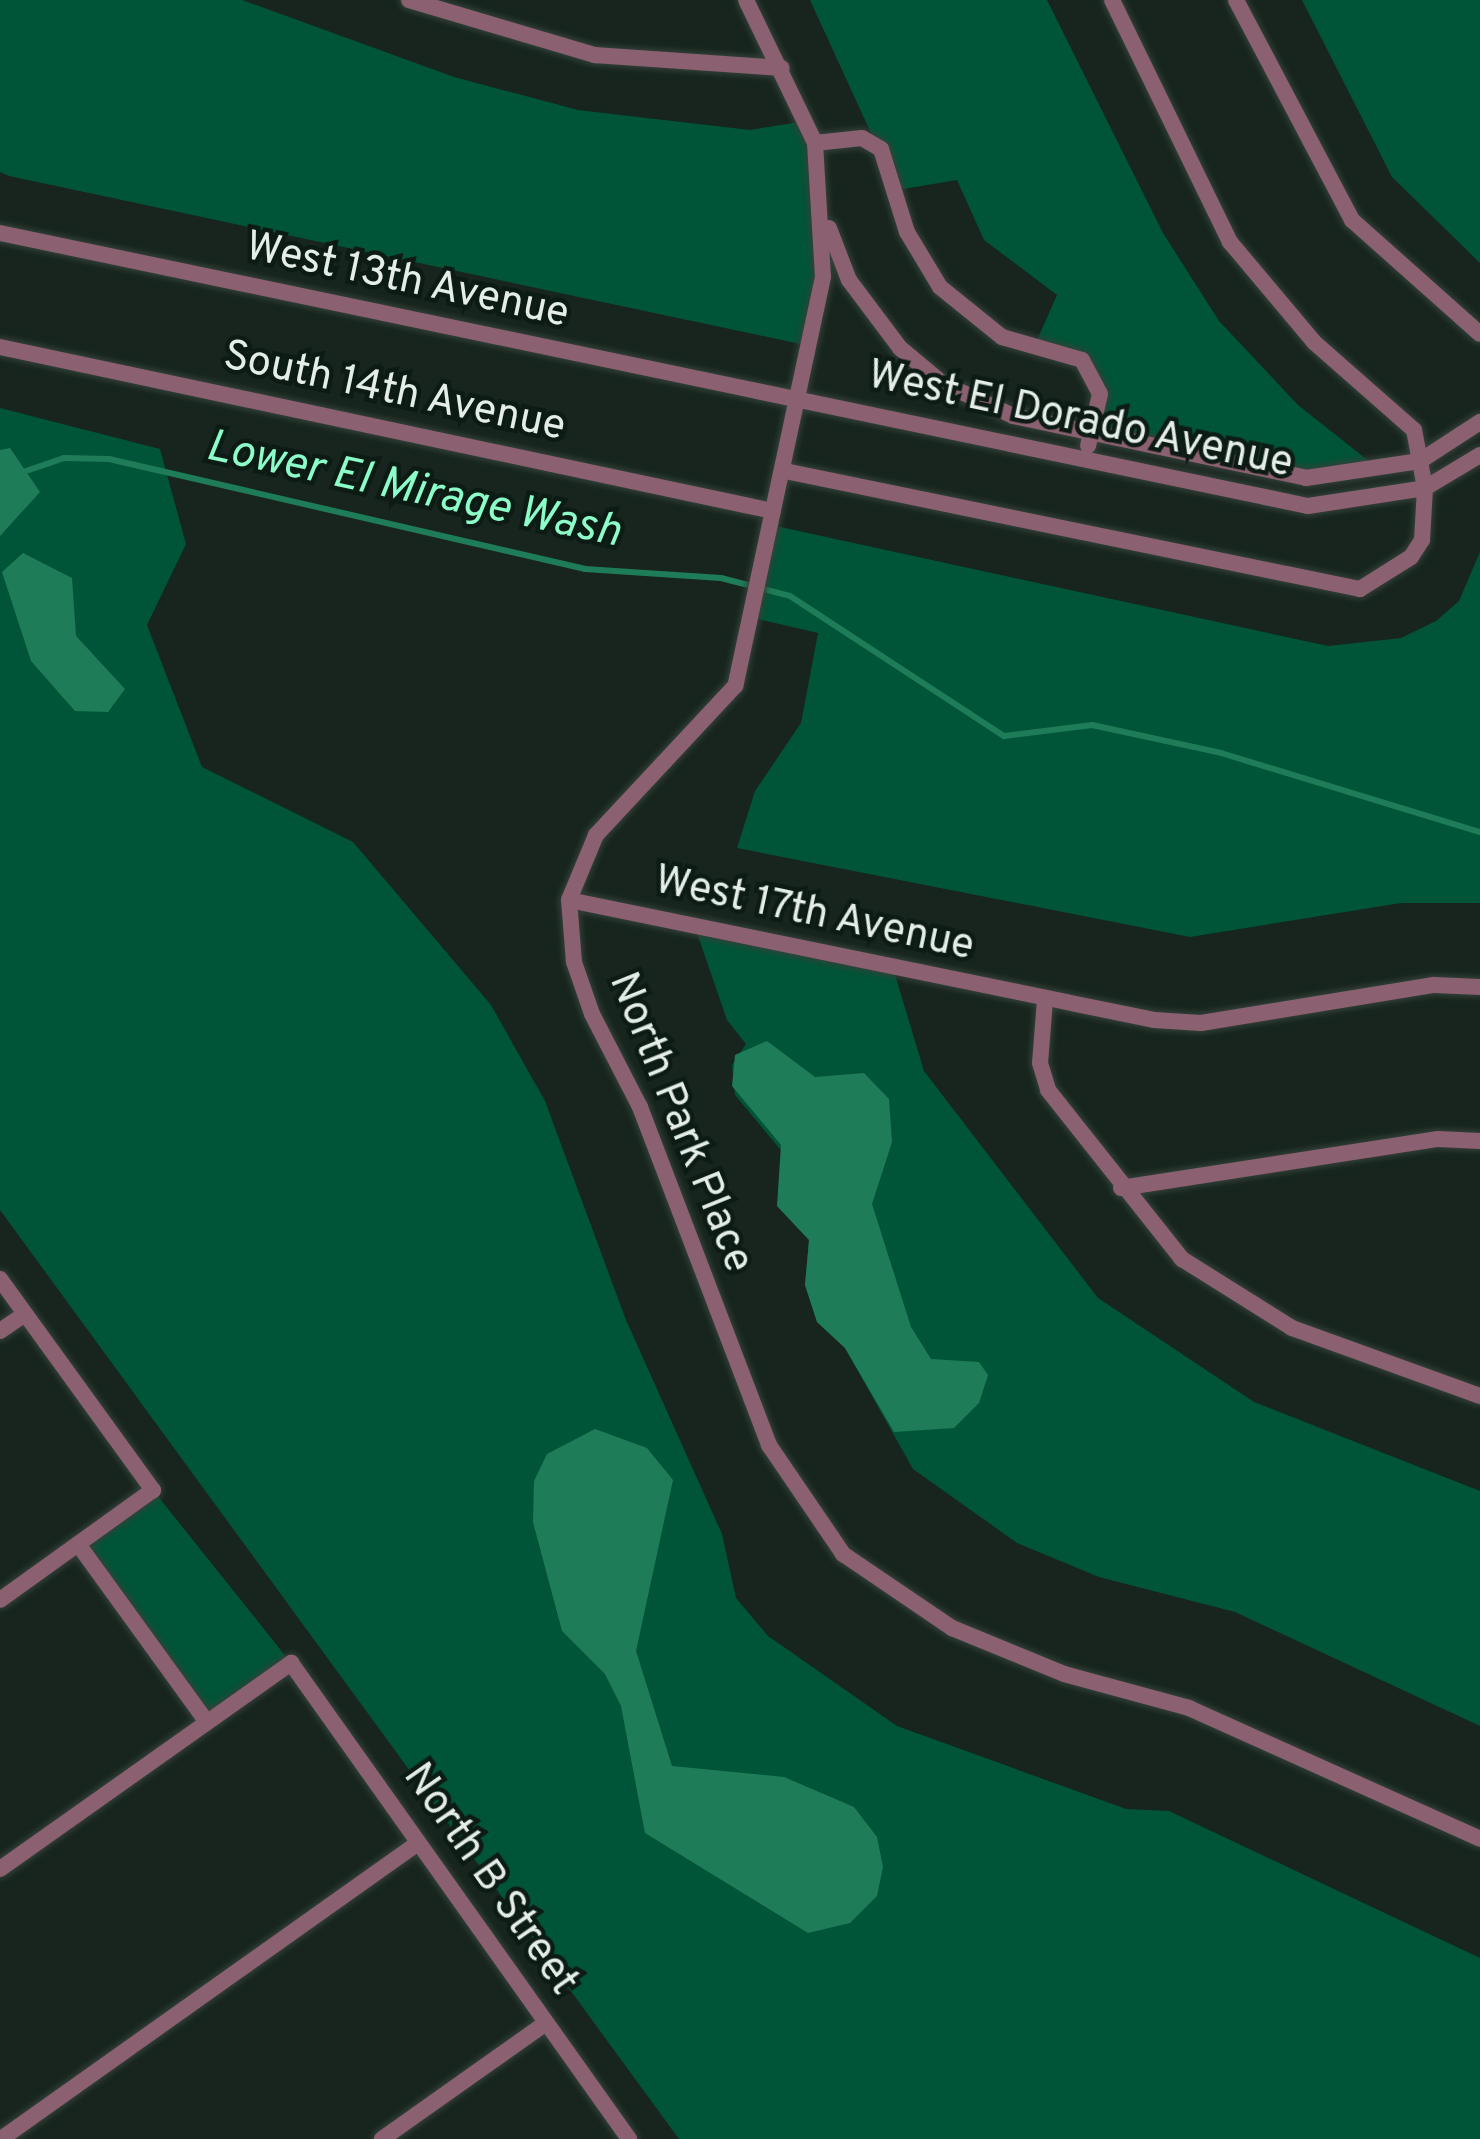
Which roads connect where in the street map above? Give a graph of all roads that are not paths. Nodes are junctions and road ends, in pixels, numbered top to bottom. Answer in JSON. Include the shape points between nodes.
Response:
{"nodes":[{"id":1,"x":409,"y":0,"type":"edge"},
{"id":2,"x":746,"y":0,"type":"edge"},
{"id":3,"x":1112,"y":0,"type":"edge"},
{"id":4,"x":1236,"y":0,"type":"edge"},
{"id":5,"x":782,"y":68,"type":"junction"},
{"id":6,"x":815,"y":143,"type":"junction"},
{"id":7,"x":824,"y":216,"type":"junction"},
{"id":8,"x":0,"y":233,"type":"edge"},
{"id":9,"x":1480,"y":334,"type":"edge"},
{"id":10,"x":0,"y":346,"type":"edge"},
{"id":11,"x":800,"y":400,"type":"junction"},
{"id":12,"x":1480,"y":422,"type":"edge"},
{"id":13,"x":1089,"y":436,"type":"junction"},
{"id":14,"x":1480,"y":455,"type":"edge"},
{"id":15,"x":1086,"y":461,"type":"junction"},
{"id":16,"x":1420,"y":461,"type":"junction"},
{"id":17,"x":785,"y":471,"type":"junction"},
{"id":18,"x":1425,"y":488,"type":"junction"},
{"id":19,"x":773,"y":511,"type":"junction"},
{"id":20,"x":569,"y":900,"type":"junction"},
{"id":21,"x":1480,"y":987,"type":"edge"},
{"id":22,"x":1045,"y":1000,"type":"junction"},
{"id":23,"x":1480,"y":1141,"type":"edge"},
{"id":24,"x":1121,"y":1188,"type":"junction"},
{"id":25,"x":0,"y":1279,"type":"edge"},
{"id":26,"x":25,"y":1314,"type":"junction"},
{"id":27,"x":0,"y":1331,"type":"edge"},
{"id":28,"x":1480,"y":1396,"type":"edge"},
{"id":29,"x":78,"y":1544,"type":"junction"},
{"id":30,"x":0,"y":1600,"type":"edge"},
{"id":31,"x":207,"y":1722,"type":"junction"},
{"id":32,"x":1480,"y":1839,"type":"edge"},
{"id":33,"x":418,"y":1843,"type":"junction"},
{"id":34,"x":0,"y":1869,"type":"edge"},
{"id":35,"x":546,"y":2023,"type":"junction"},
{"id":36,"x":1,"y":2139,"type":"edge"},
{"id":37,"x":382,"y":2139,"type":"edge"},
{"id":38,"x":629,"y":2139,"type":"edge"}],
"edges":[{"from":1,"to":5,"type":"street","via":[[595,55]]},
{"from":2,"to":5,"type":"street"},
{"from":3,"to":16,"type":"street","via":[[1230,242],[1300,328],[1414,430]]},
{"from":4,"to":9,"type":"street","via":[[1352,220]]},
{"from":5,"to":6,"type":"street"},
{"from":6,"to":7,"type":"street"},
{"from":6,"to":13,"type":"street","via":[[862,138],[881,149],[907,232],[940,286],[1002,337],[1082,360],[1100,394]]},
{"from":7,"to":11,"type":"street","via":[[823,277]]},
{"from":7,"to":13,"type":"street","name":"West El Dorado Avenue","via":[[849,280],[910,358],[973,400]]},
{"from":8,"to":11,"type":"street","name":"West 13th Avenue"},
{"from":10,"to":19,"type":"street","name":"South 14th Avenue"},
{"from":11,"to":15,"type":"street","name":"West El Dorado Avenue"},
{"from":11,"to":17,"type":"street"},
{"from":12,"to":16,"type":"street","name":"West El Dorado Avenue"},
{"from":13,"to":15,"type":"street"},
{"from":13,"to":16,"type":"street","name":"West El Dorado Avenue","via":[[1306,478]]},
{"from":14,"to":18,"type":"street","name":"West El Dorado Avenue"},
{"from":15,"to":18,"type":"street","name":"West El Dorado Avenue","via":[[1308,506]]},
{"from":16,"to":18,"type":"street"},
{"from":17,"to":18,"type":"street","via":[[1360,589],[1411,557],[1422,540]]},
{"from":17,"to":19,"type":"street"},
{"from":19,"to":20,"type":"street","via":[[735,686],[596,835]]},
{"from":20,"to":22,"type":"street","name":"West 17th Avenue"},
{"from":20,"to":32,"type":"street","name":"North Park Place","via":[[592,1014],[640,1107],[769,1445],[843,1554],[952,1628],[1064,1674],[1189,1708]]},
{"from":21,"to":22,"type":"street","name":"West 17th Avenue","via":[[1387,990],[1201,1023]]},
{"from":22,"to":24,"type":"street","via":[[1048,1090]]},
{"from":23,"to":24,"type":"street","via":[[1438,1139]]},
{"from":24,"to":28,"type":"street","via":[[1182,1258],[1258,1311]]},
{"from":25,"to":26,"type":"street"},
{"from":26,"to":27,"type":"street"},
{"from":26,"to":29,"type":"street","via":[[153,1490]]},
{"from":29,"to":30,"type":"street"},
{"from":29,"to":31,"type":"street"},
{"from":31,"to":33,"type":"street","name":"North B Street","via":[[291,1663]]},
{"from":31,"to":34,"type":"street"},
{"from":33,"to":35,"type":"street","name":"North B Street"},
{"from":33,"to":36,"type":"street"},
{"from":35,"to":37,"type":"street"},
{"from":35,"to":38,"type":"street","name":"North B Street"}]}
